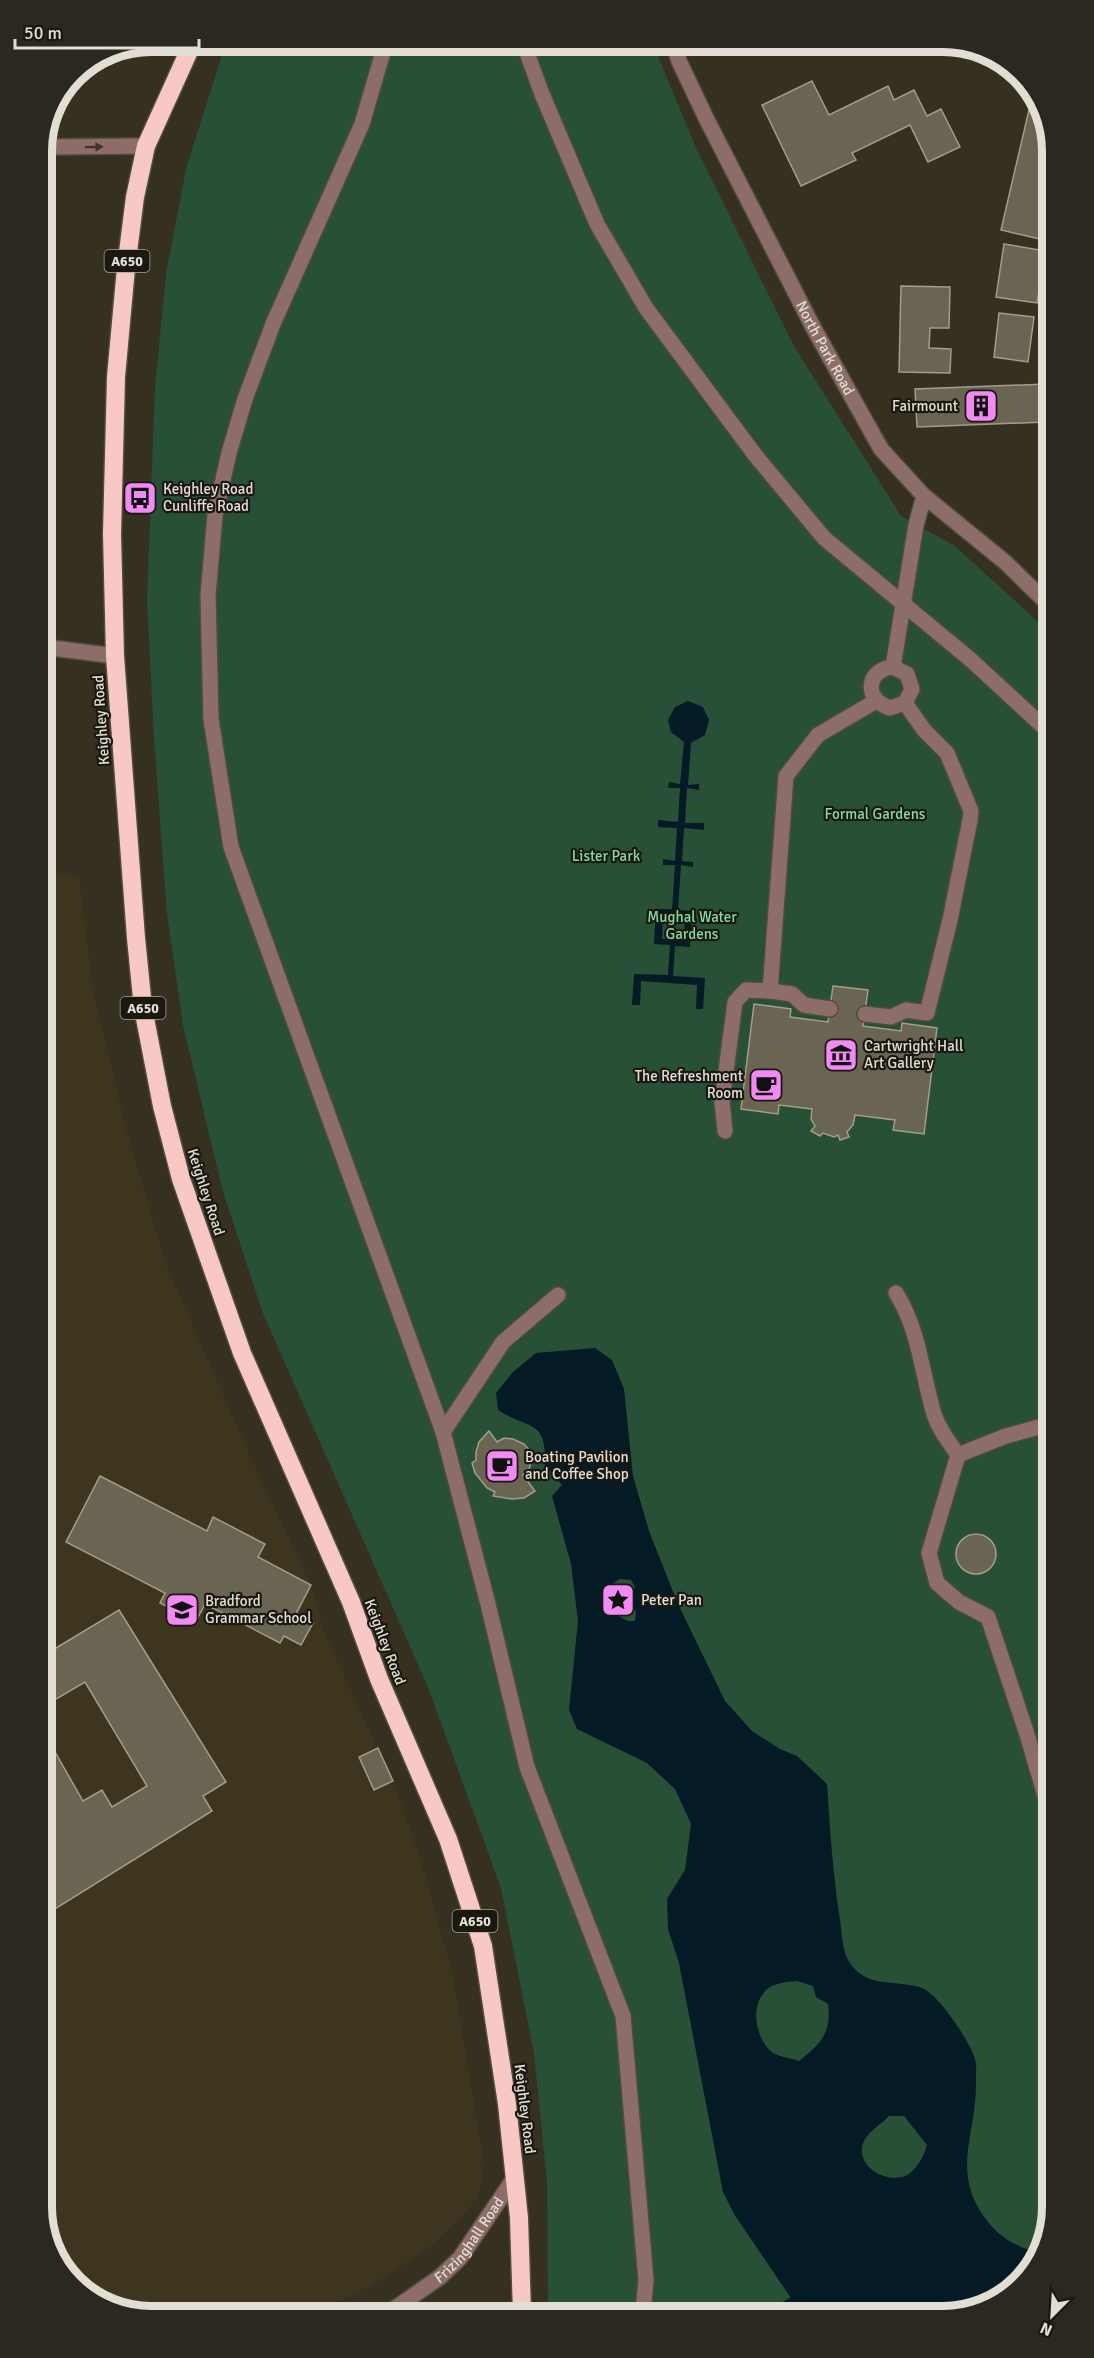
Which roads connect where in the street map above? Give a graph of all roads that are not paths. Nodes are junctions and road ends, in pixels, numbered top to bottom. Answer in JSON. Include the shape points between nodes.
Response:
{"nodes":[{"id":1,"x":188,"y":52,"type":"edge"},
{"id":2,"x":383,"y":52,"type":"edge"},
{"id":3,"x":527,"y":52,"type":"edge"},
{"id":4,"x":676,"y":53,"type":"edge"},
{"id":5,"x":146,"y":146,"type":"junction"},
{"id":6,"x":53,"y":147,"type":"edge"},
{"id":7,"x":924,"y":496,"type":"junction"},
{"id":8,"x":1042,"y":598,"type":"edge"},
{"id":9,"x":903,"y":605,"type":"junction"},
{"id":10,"x":53,"y":648,"type":"edge"},
{"id":11,"x":115,"y":656,"type":"junction"},
{"id":12,"x":893,"y":667,"type":"junction"},
{"id":13,"x":876,"y":701,"type":"junction"},
{"id":14,"x":905,"y":703,"type":"junction"},
{"id":15,"x":1042,"y":725,"type":"edge"},
{"id":16,"x":770,"y":990,"type":"junction"},
{"id":17,"x":830,"y":1009,"type":"dead end"},
{"id":18,"x":865,"y":1014,"type":"dead end"},
{"id":19,"x":725,"y":1131,"type":"dead end"},
{"id":20,"x":896,"y":1293,"type":"dead end"},
{"id":21,"x":558,"y":1295,"type":"dead end"},
{"id":22,"x":1042,"y":1426,"type":"edge"},
{"id":23,"x":443,"y":1432,"type":"junction"},
{"id":24,"x":958,"y":1455,"type":"junction"},
{"id":25,"x":1042,"y":1785,"type":"edge"},
{"id":26,"x":515,"y":2177,"type":"junction"},
{"id":27,"x":399,"y":2305,"type":"edge"},
{"id":28,"x":522,"y":2305,"type":"edge"},
{"id":29,"x":644,"y":2306,"type":"edge"}],
"edges":[{"from":1,"to":5,"type":"highway","name":"Keighley Road","number":"A650"},
{"from":2,"to":23,"type":"street","via":[[362,124],[273,324],[229,453],[215,515],[208,595],[211,719],[231,848]]},
{"from":3,"to":9,"type":"street","via":[[597,224],[646,308],[755,454],[824,538]]},
{"from":4,"to":7,"type":"street","name":"North Park Road","via":[[813,327],[881,449]]},
{"from":6,"to":5,"type":"street","one_way":true},
{"from":5,"to":11,"type":"highway","name":"Keighley Road","number":"A650","via":[[135,197],[116,377],[112,534]]},
{"from":7,"to":8,"type":"street","name":"North Park Road","via":[[1005,562]]},
{"from":7,"to":9,"type":"street"},
{"from":9,"to":12,"type":"street"},
{"from":9,"to":15,"type":"street"},
{"from":10,"to":11,"type":"street"},
{"from":11,"to":26,"type":"highway","name":"Keighley Road","number":"A650","via":[[142,996],[167,1127],[181,1179],[242,1353],[351,1602],[448,1839],[483,1946]]},
{"from":12,"to":13,"type":"street","via":[[873,678],[872,694]]},
{"from":12,"to":14,"type":"street","via":[[907,674],[911,681],[912,689]]},
{"from":13,"to":14,"type":"street","via":[[890,708]]},
{"from":13,"to":16,"type":"street","via":[[818,735],[786,776]]},
{"from":14,"to":18,"type":"street","via":[[947,753],[971,812],[927,1012],[906,1010],[891,1017]]},
{"from":16,"to":17,"type":"street","via":[[792,994],[804,1005]]},
{"from":16,"to":19,"type":"street","via":[[746,990],[735,1002],[722,1102]]},
{"from":20,"to":24,"type":"street","via":[[913,1333],[935,1416]]},
{"from":21,"to":23,"type":"street","via":[[503,1342]]},
{"from":22,"to":24,"type":"street"},
{"from":23,"to":29,"type":"street","via":[[527,1767],[623,2016],[646,2280]]},
{"from":24,"to":25,"type":"street","via":[[929,1553],[937,1583],[959,1602],[988,1617]]},
{"from":26,"to":27,"type":"street","name":"Frizinghall Road","via":[[460,2258]]},
{"from":26,"to":28,"type":"highway","name":"Keighley Road","number":"A650"}]}
